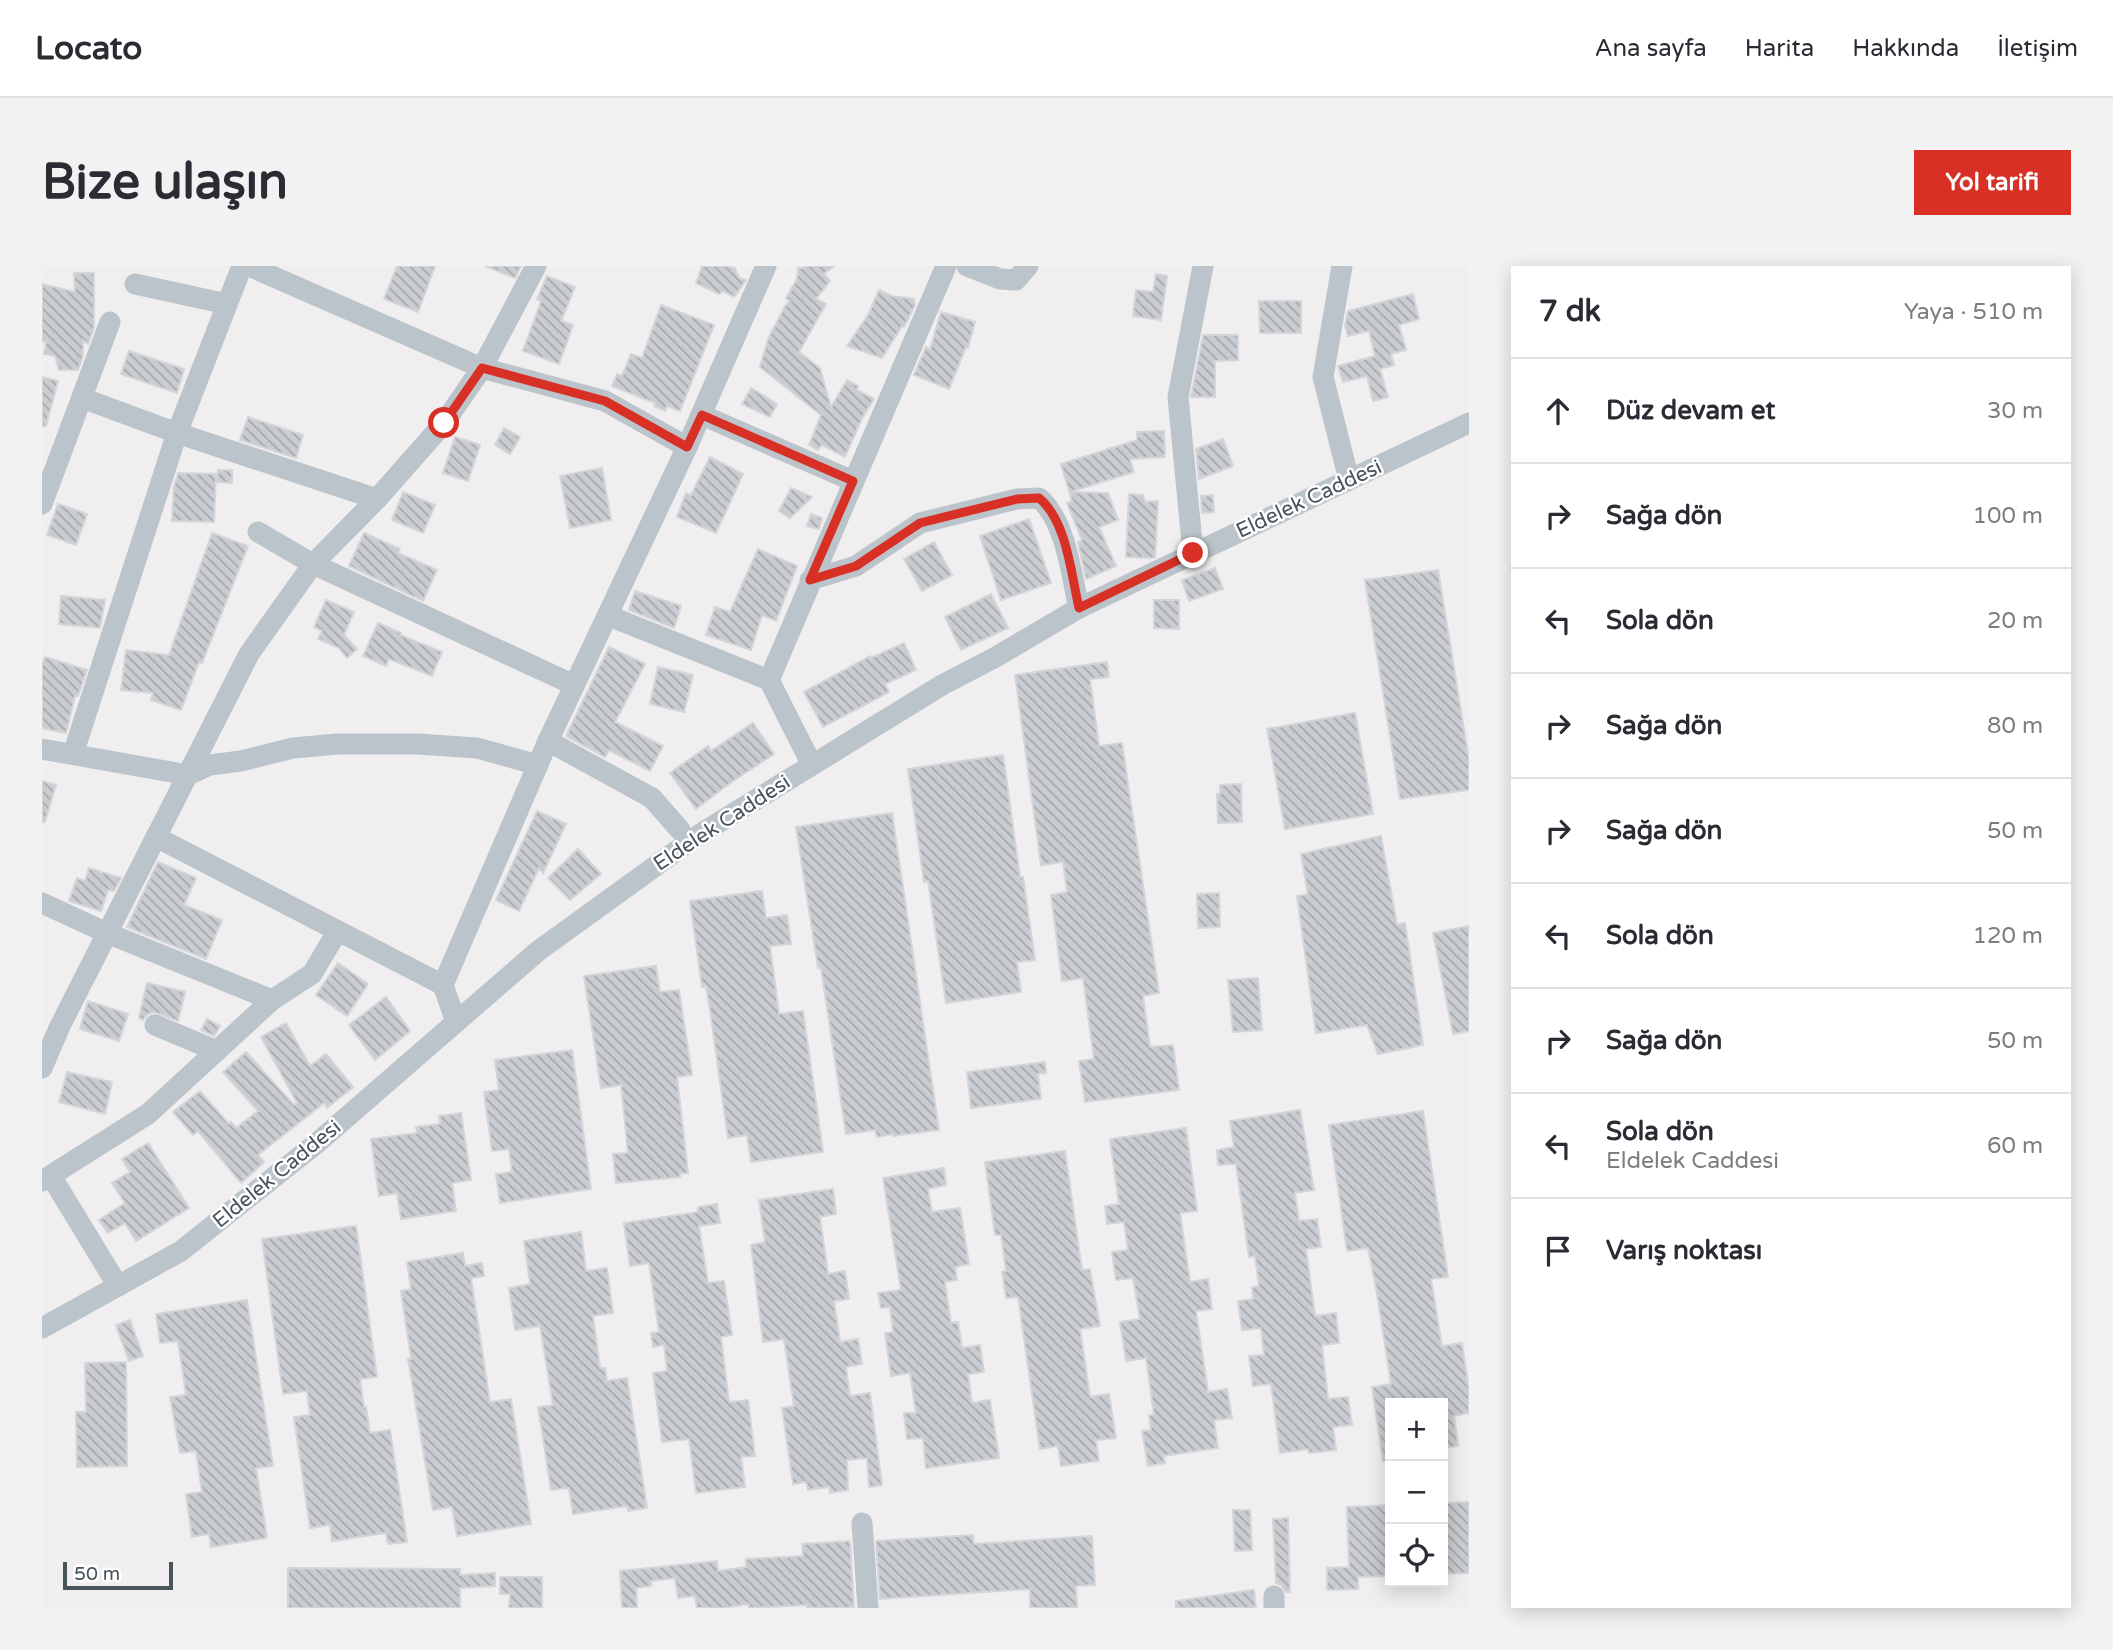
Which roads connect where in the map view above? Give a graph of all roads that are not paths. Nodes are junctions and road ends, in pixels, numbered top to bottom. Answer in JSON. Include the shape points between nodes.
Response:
{"nodes":[{"id":1,"x":242,"y":266,"type":"edge"},
{"id":2,"x":249,"y":266,"type":"edge"},
{"id":3,"x":536,"y":266,"type":"edge"},
{"id":4,"x":766,"y":266,"type":"edge"},
{"id":5,"x":946,"y":266,"type":"edge"},
{"id":6,"x":967,"y":266,"type":"edge"},
{"id":7,"x":1028,"y":266,"type":"edge"},
{"id":8,"x":1203,"y":266,"type":"edge"},
{"id":9,"x":1342,"y":266,"type":"edge"},
{"id":10,"x":135,"y":284,"type":"dead end"},
{"id":11,"x":227,"y":304,"type":"junction"},
{"id":12,"x":110,"y":322,"type":"dead end"},
{"id":13,"x":482,"y":368,"type":"junction"},
{"id":14,"x":82,"y":398,"type":"junction"},
{"id":15,"x":702,"y":415,"type":"junction"},
{"id":16,"x":1469,"y":423,"type":"edge"},
{"id":17,"x":177,"y":433,"type":"junction"},
{"id":18,"x":687,"y":447,"type":"junction"},
{"id":19,"x":1349,"y":480,"type":"junction"},
{"id":20,"x":853,"y":481,"type":"junction"},
{"id":21,"x":377,"y":499,"type":"junction"},
{"id":22,"x":42,"y":504,"type":"edge"},
{"id":23,"x":258,"y":532,"type":"dead end"},
{"id":24,"x":1193,"y":553,"type":"junction"},
{"id":25,"x":313,"y":564,"type":"junction"},
{"id":26,"x":810,"y":580,"type":"junction"},
{"id":27,"x":1079,"y":608,"type":"junction"},
{"id":28,"x":609,"y":616,"type":"junction"},
{"id":29,"x":769,"y":680,"type":"junction"},
{"id":30,"x":573,"y":685,"type":"junction"},
{"id":31,"x":548,"y":741,"type":"junction"},
{"id":32,"x":44,"y":748,"type":"edge"},
{"id":33,"x":74,"y":754,"type":"junction"},
{"id":34,"x":538,"y":765,"type":"junction"},
{"id":35,"x":812,"y":765,"type":"junction"},
{"id":36,"x":187,"y":775,"type":"junction"},
{"id":37,"x":680,"y":830,"type":"dead end"},
{"id":38,"x":156,"y":838,"type":"junction"},
{"id":39,"x":42,"y":903,"type":"edge"},
{"id":40,"x":337,"y":932,"type":"junction"},
{"id":41,"x":107,"y":933,"type":"junction"},
{"id":42,"x":443,"y":985,"type":"junction"},
{"id":43,"x":272,"y":1000,"type":"junction"},
{"id":44,"x":456,"y":1022,"type":"junction"},
{"id":45,"x":155,"y":1025,"type":"dead end"},
{"id":46,"x":217,"y":1051,"type":"junction"},
{"id":47,"x":42,"y":1068,"type":"edge"},
{"id":48,"x":46,"y":1179,"type":"edge"},
{"id":49,"x":118,"y":1286,"type":"junction"},
{"id":50,"x":42,"y":1328,"type":"edge"},
{"id":51,"x":862,"y":1523,"type":"dead end"},
{"id":52,"x":868,"y":1608,"type":"edge"}],
"edges":[{"from":1,"to":11,"type":"street"},
{"from":2,"to":13,"type":"street"},
{"from":3,"to":13,"type":"street"},
{"from":4,"to":15,"type":"street"},
{"from":5,"to":20,"type":"street"},
{"from":6,"to":7,"type":"street","via":[[1016,280]]},
{"from":8,"to":24,"type":"street","via":[[1178,397]]},
{"from":9,"to":19,"type":"street","via":[[1323,377]]},
{"from":10,"to":11,"type":"street"},
{"from":11,"to":17,"type":"street"},
{"from":12,"to":14,"type":"street"},
{"from":13,"to":18,"type":"street","via":[[605,401]]},
{"from":13,"to":21,"type":"street","via":[[444,423]]},
{"from":14,"to":17,"type":"street"},
{"from":14,"to":22,"type":"street"},
{"from":15,"to":18,"type":"street"},
{"from":15,"to":20,"type":"street"},
{"from":16,"to":19,"type":"street","name":"Eldelek Caddesi"},
{"from":17,"to":21,"type":"street"},
{"from":17,"to":33,"type":"street"},
{"from":18,"to":28,"type":"street"},
{"from":19,"to":24,"type":"street","name":"Eldelek Caddesi"},
{"from":20,"to":26,"type":"street"},
{"from":21,"to":25,"type":"street"},
{"from":23,"to":25,"type":"street"},
{"from":24,"to":27,"type":"street","name":"Eldelek Caddesi"},
{"from":25,"to":30,"type":"street"},
{"from":25,"to":36,"type":"street","via":[[249,654]]},
{"from":26,"to":27,"type":"street","via":[[856,566],[920,523],[1017,499],[1039,498],[1059,526]]},
{"from":26,"to":29,"type":"street"},
{"from":27,"to":35,"type":"street","name":"Eldelek Caddesi"},
{"from":28,"to":29,"type":"street"},
{"from":28,"to":30,"type":"street"},
{"from":29,"to":35,"type":"street"},
{"from":30,"to":31,"type":"street"},
{"from":31,"to":34,"type":"street"},
{"from":31,"to":37,"type":"street","via":[[652,798]]},
{"from":32,"to":33,"type":"street"},
{"from":33,"to":36,"type":"street"},
{"from":34,"to":36,"type":"street","via":[[477,748],[337,744],[292,748],[210,765]]},
{"from":34,"to":42,"type":"street"},
{"from":35,"to":44,"type":"street","name":"Eldelek Caddesi","via":[[697,836],[538,951]]},
{"from":36,"to":38,"type":"street"},
{"from":38,"to":40,"type":"street"},
{"from":38,"to":41,"type":"street"},
{"from":39,"to":41,"type":"street"},
{"from":40,"to":42,"type":"street"},
{"from":40,"to":43,"type":"street","via":[[312,974]]},
{"from":41,"to":43,"type":"street"},
{"from":41,"to":47,"type":"street"},
{"from":42,"to":44,"type":"street"},
{"from":43,"to":46,"type":"street"},
{"from":44,"to":49,"type":"street","name":"Eldelek Caddesi","via":[[317,1143],[181,1251]]},
{"from":45,"to":46,"type":"street"},
{"from":46,"to":48,"type":"street","via":[[148,1114]]},
{"from":48,"to":49,"type":"street"},
{"from":49,"to":50,"type":"street","name":"Eldelek Caddesi"},
{"from":51,"to":52,"type":"street"}]}
